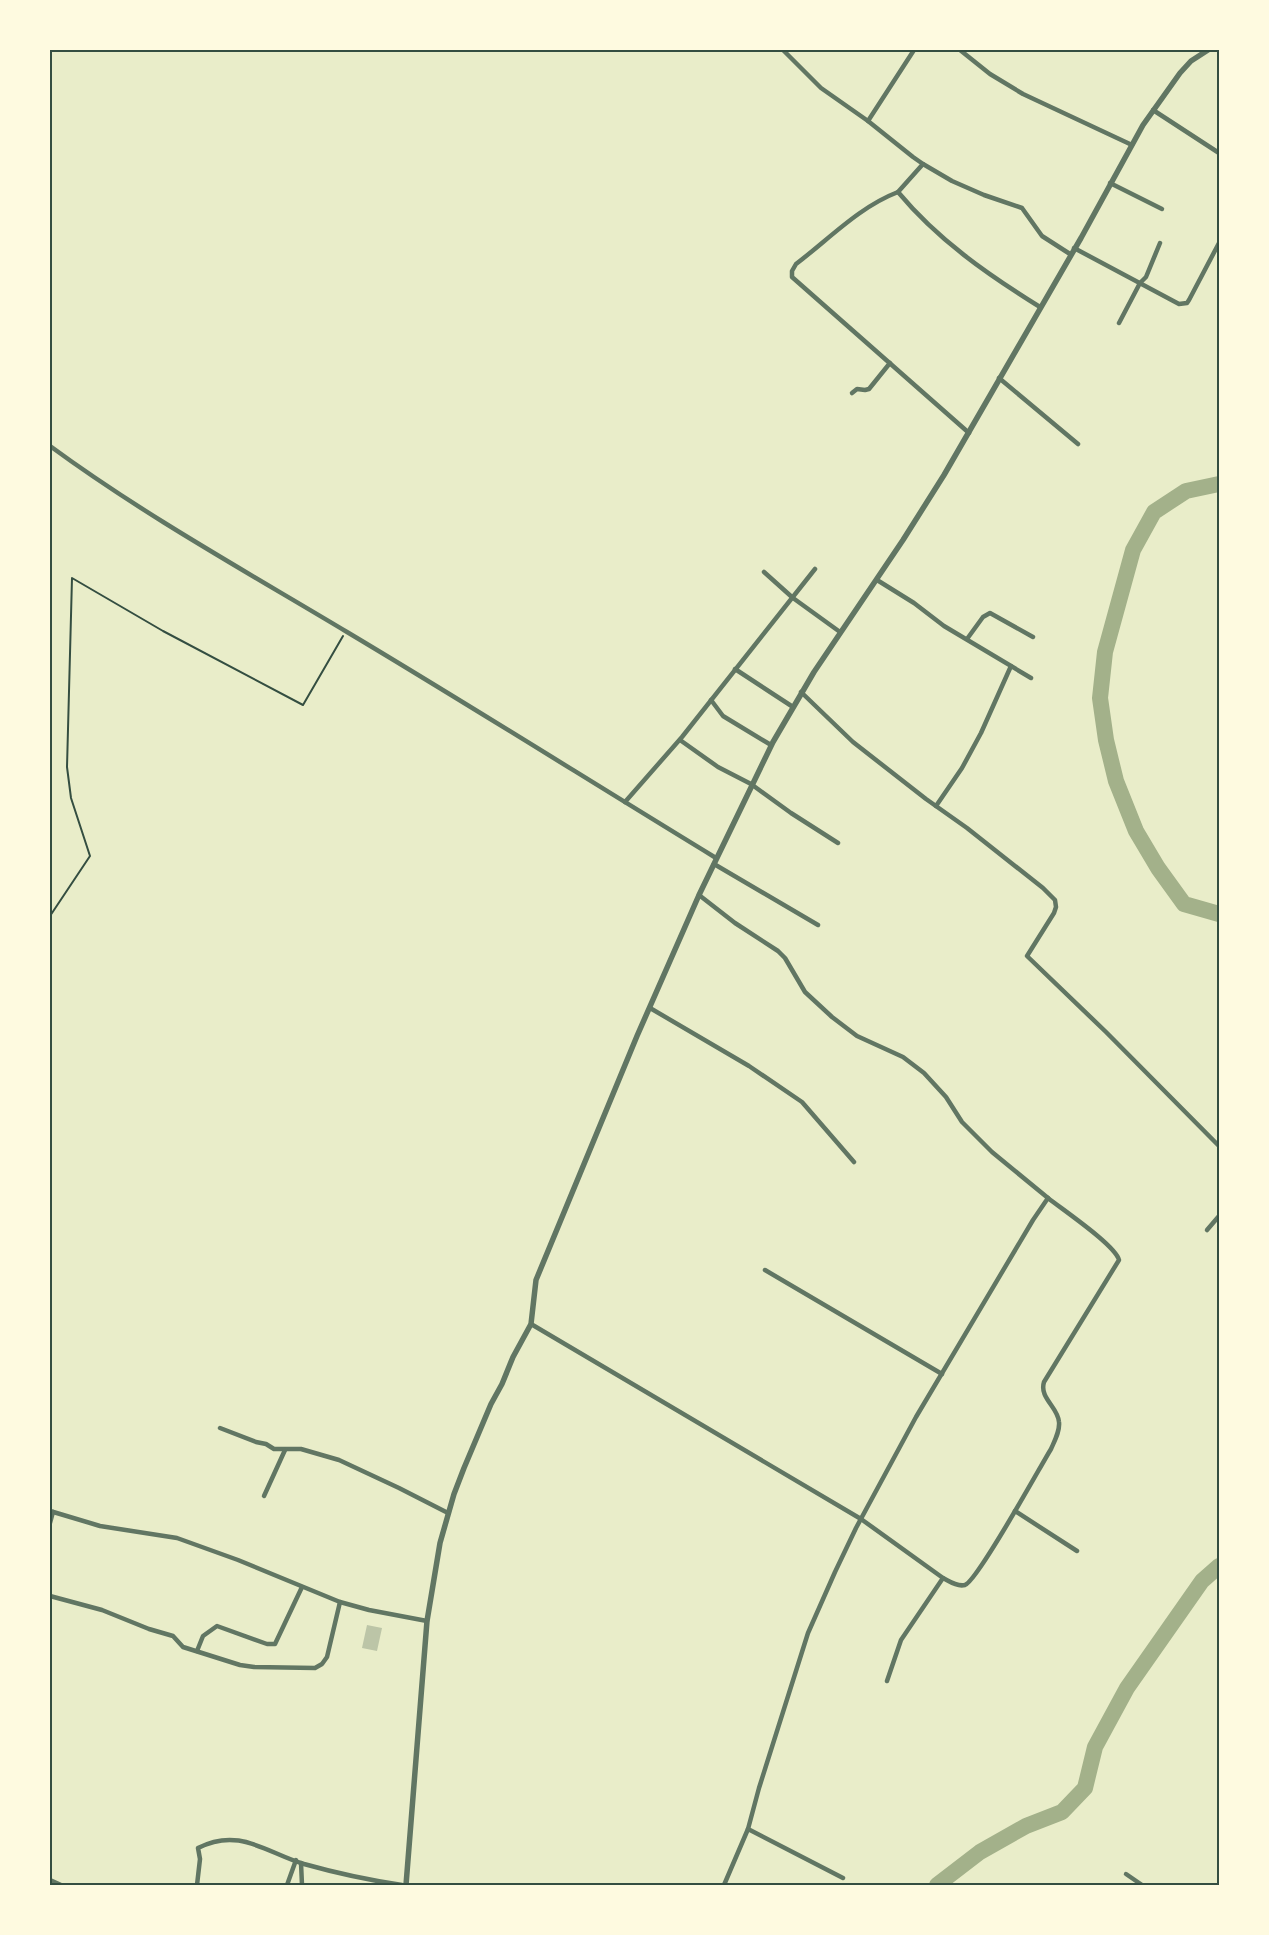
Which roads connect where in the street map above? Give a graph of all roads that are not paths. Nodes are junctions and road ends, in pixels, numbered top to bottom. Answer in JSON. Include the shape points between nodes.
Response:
{"nodes":[{"id":1,"x":784,"y":50,"type":"edge"},
{"id":2,"x":914,"y":50,"type":"edge"},
{"id":3,"x":960,"y":50,"type":"edge"},
{"id":4,"x":1208,"y":50,"type":"edge"},
{"id":5,"x":1153,"y":110,"type":"junction"},
{"id":6,"x":868,"y":121,"type":"junction"},
{"id":7,"x":1132,"y":145,"type":"junction"},
{"id":8,"x":1219,"y":153,"type":"edge"},
{"id":9,"x":923,"y":164,"type":"junction"},
{"id":10,"x":1110,"y":183,"type":"junction"},
{"id":11,"x":898,"y":192,"type":"junction"},
{"id":12,"x":1162,"y":209,"type":"dead end"},
{"id":13,"x":1160,"y":242,"type":"dead end"},
{"id":14,"x":1219,"y":243,"type":"edge"},
{"id":15,"x":1074,"y":248,"type":"junction"},
{"id":16,"x":1070,"y":254,"type":"junction"},
{"id":17,"x":1140,"y":283,"type":"junction"},
{"id":18,"x":1040,"y":307,"type":"junction"},
{"id":19,"x":1119,"y":322,"type":"dead end"},
{"id":20,"x":890,"y":363,"type":"junction"},
{"id":21,"x":999,"y":378,"type":"junction"},
{"id":22,"x":852,"y":393,"type":"dead end"},
{"id":23,"x":968,"y":433,"type":"junction"},
{"id":24,"x":1078,"y":444,"type":"dead end"},
{"id":25,"x":50,"y":446,"type":"edge"},
{"id":26,"x":815,"y":569,"type":"dead end"},
{"id":27,"x":764,"y":572,"type":"dead end"},
{"id":28,"x":877,"y":580,"type":"junction"},
{"id":29,"x":793,"y":598,"type":"junction"},
{"id":30,"x":840,"y":632,"type":"junction"},
{"id":31,"x":1033,"y":637,"type":"dead end"},
{"id":32,"x":967,"y":640,"type":"junction"},
{"id":33,"x":1011,"y":666,"type":"junction"},
{"id":34,"x":735,"y":669,"type":"junction"},
{"id":35,"x":1031,"y":678,"type":"dead end"},
{"id":36,"x":801,"y":692,"type":"junction"},
{"id":37,"x":711,"y":700,"type":"junction"},
{"id":38,"x":793,"y":707,"type":"junction"},
{"id":39,"x":680,"y":740,"type":"junction"},
{"id":40,"x":771,"y":745,"type":"junction"},
{"id":41,"x":751,"y":784,"type":"junction"},
{"id":42,"x":625,"y":802,"type":"junction"},
{"id":43,"x":936,"y":806,"type":"junction"},
{"id":44,"x":838,"y":843,"type":"dead end"},
{"id":45,"x":715,"y":861,"type":"junction"},
{"id":46,"x":699,"y":895,"type":"junction"},
{"id":47,"x":818,"y":925,"type":"dead end"},
{"id":48,"x":650,"y":1008,"type":"junction"},
{"id":49,"x":1219,"y":1146,"type":"edge"},
{"id":50,"x":854,"y":1162,"type":"dead end"},
{"id":51,"x":1048,"y":1198,"type":"junction"},
{"id":52,"x":1219,"y":1216,"type":"edge"},
{"id":53,"x":1207,"y":1230,"type":"dead end"},
{"id":54,"x":765,"y":1270,"type":"dead end"},
{"id":55,"x":531,"y":1324,"type":"junction"},
{"id":56,"x":942,"y":1374,"type":"junction"},
{"id":57,"x":220,"y":1428,"type":"dead end"},
{"id":58,"x":285,"y":1450,"type":"junction"},
{"id":59,"x":264,"y":1496,"type":"dead end"},
{"id":60,"x":1015,"y":1510,"type":"junction"},
{"id":61,"x":52,"y":1512,"type":"edge"},
{"id":62,"x":448,"y":1513,"type":"junction"},
{"id":63,"x":862,"y":1519,"type":"junction"},
{"id":64,"x":50,"y":1523,"type":"edge"},
{"id":65,"x":1077,"y":1551,"type":"dead end"},
{"id":66,"x":943,"y":1578,"type":"junction"},
{"id":67,"x":302,"y":1587,"type":"junction"},
{"id":68,"x":50,"y":1596,"type":"edge"},
{"id":69,"x":340,"y":1602,"type":"junction"},
{"id":70,"x":427,"y":1621,"type":"junction"},
{"id":71,"x":197,"y":1651,"type":"junction"},
{"id":72,"x":887,"y":1681,"type":"dead end"},
{"id":73,"x":748,"y":1829,"type":"junction"},
{"id":74,"x":298,"y":1862,"type":"junction"},
{"id":75,"x":1126,"y":1874,"type":"dead end"},
{"id":76,"x":843,"y":1878,"type":"dead end"},
{"id":77,"x":50,"y":1880,"type":"edge"},
{"id":78,"x":61,"y":1885,"type":"edge"},
{"id":79,"x":196,"y":1885,"type":"edge"},
{"id":80,"x":288,"y":1885,"type":"edge"},
{"id":81,"x":302,"y":1885,"type":"edge"},
{"id":82,"x":402,"y":1885,"type":"edge"},
{"id":83,"x":406,"y":1885,"type":"edge"},
{"id":84,"x":724,"y":1885,"type":"edge"},
{"id":85,"x":1142,"y":1885,"type":"edge"}],
"edges":[{"from":1,"to":6,"type":"street","via":[[821,88]]},
{"from":2,"to":6,"type":"street"},
{"from":3,"to":7,"type":"street","via":[[1023,94]]},
{"from":4,"to":5,"type":"street","via":[[1186,67]]},
{"from":5,"to":7,"type":"street"},
{"from":5,"to":8,"type":"street"},
{"from":6,"to":9,"type":"street"},
{"from":7,"to":10,"type":"street"},
{"from":9,"to":11,"type":"street"},
{"from":9,"to":16,"type":"street","via":[[952,181],[1022,208],[1042,236]]},
{"from":10,"to":12,"type":"street"},
{"from":10,"to":15,"type":"street"},
{"from":11,"to":18,"type":"street","via":[[918,216],[954,248]]},
{"from":11,"to":20,"type":"street","via":[[846,223],[796,264],[792,271],[796,281]]},
{"from":13,"to":17,"type":"street","via":[[1146,277]]},
{"from":14,"to":17,"type":"street","via":[[1187,303],[1179,304]]},
{"from":15,"to":16,"type":"street"},
{"from":15,"to":17,"type":"street"},
{"from":16,"to":18,"type":"street"},
{"from":17,"to":19,"type":"street"},
{"from":18,"to":21,"type":"street"},
{"from":20,"to":22,"type":"street","via":[[869,389],[857,389]]},
{"from":20,"to":23,"type":"street"},
{"from":21,"to":23,"type":"street"},
{"from":21,"to":24,"type":"street"},
{"from":23,"to":28,"type":"street"},
{"from":25,"to":42,"type":"street","via":[[220,557]]},
{"from":26,"to":29,"type":"street"},
{"from":27,"to":29,"type":"street"},
{"from":28,"to":30,"type":"street"},
{"from":28,"to":32,"type":"street"},
{"from":29,"to":30,"type":"street"},
{"from":29,"to":34,"type":"street"},
{"from":30,"to":36,"type":"street"},
{"from":31,"to":32,"type":"street","via":[[990,613],[983,617]]},
{"from":32,"to":33,"type":"street"},
{"from":33,"to":35,"type":"street"},
{"from":33,"to":43,"type":"street","via":[[981,733]]},
{"from":34,"to":37,"type":"street"},
{"from":34,"to":38,"type":"street"},
{"from":36,"to":38,"type":"street"},
{"from":36,"to":43,"type":"street","via":[[853,742]]},
{"from":37,"to":39,"type":"street"},
{"from":37,"to":40,"type":"street","via":[[724,716]]},
{"from":38,"to":40,"type":"street"},
{"from":39,"to":41,"type":"street","via":[[718,767]]},
{"from":39,"to":42,"type":"street"},
{"from":40,"to":41,"type":"street"},
{"from":41,"to":44,"type":"street"},
{"from":41,"to":45,"type":"street"},
{"from":42,"to":45,"type":"street"},
{"from":43,"to":49,"type":"street","via":[[1043,888],[1054,900],[1054,913],[1026,956]]},
{"from":45,"to":46,"type":"street"},
{"from":45,"to":47,"type":"street"},
{"from":46,"to":48,"type":"street"},
{"from":46,"to":51,"type":"street","via":[[778,951],[805,992],[832,1017],[857,1036],[903,1056],[924,1072],[962,1122],[992,1152]]},
{"from":48,"to":50,"type":"street","via":[[749,1066],[802,1102]]},
{"from":48,"to":55,"type":"street","via":[[536,1280]]},
{"from":51,"to":56,"type":"street"},
{"from":51,"to":60,"type":"street","via":[[1106,1243],[1119,1260],[1044,1382],[1042,1390],[1059,1420],[1058,1431]]},
{"from":52,"to":53,"type":"street"},
{"from":54,"to":56,"type":"street"},
{"from":55,"to":62,"type":"street","via":[[491,1404]]},
{"from":55,"to":63,"type":"street"},
{"from":56,"to":63,"type":"street"},
{"from":57,"to":58,"type":"street","via":[[274,1449]]},
{"from":58,"to":59,"type":"street"},
{"from":58,"to":62,"type":"street","via":[[301,1449],[339,1460]]},
{"from":60,"to":65,"type":"street"},
{"from":60,"to":66,"type":"street","via":[[969,1581],[960,1585]]},
{"from":61,"to":64,"type":"street"},
{"from":61,"to":67,"type":"street","via":[[100,1526],[177,1538]]},
{"from":62,"to":70,"type":"street"},
{"from":63,"to":66,"type":"street"},
{"from":63,"to":73,"type":"street","via":[[808,1634]]},
{"from":66,"to":72,"type":"street","via":[[901,1640]]},
{"from":67,"to":69,"type":"street"},
{"from":67,"to":71,"type":"street","via":[[275,1644],[217,1626],[203,1636]]},
{"from":68,"to":71,"type":"street","via":[[102,1610],[173,1636],[183,1647]]},
{"from":69,"to":70,"type":"street"},
{"from":69,"to":71,"type":"street","via":[[327,1657],[315,1668],[240,1665]]},
{"from":70,"to":83,"type":"street"},
{"from":73,"to":76,"type":"street"},
{"from":73,"to":84,"type":"street"},
{"from":74,"to":79,"type":"street","via":[[246,1842],[208,1843],[198,1848],[200,1859]]},
{"from":74,"to":80,"type":"street"},
{"from":74,"to":81,"type":"street"},
{"from":74,"to":82,"type":"street","via":[[356,1878]]},
{"from":75,"to":85,"type":"street"},
{"from":77,"to":78,"type":"street"}]}
